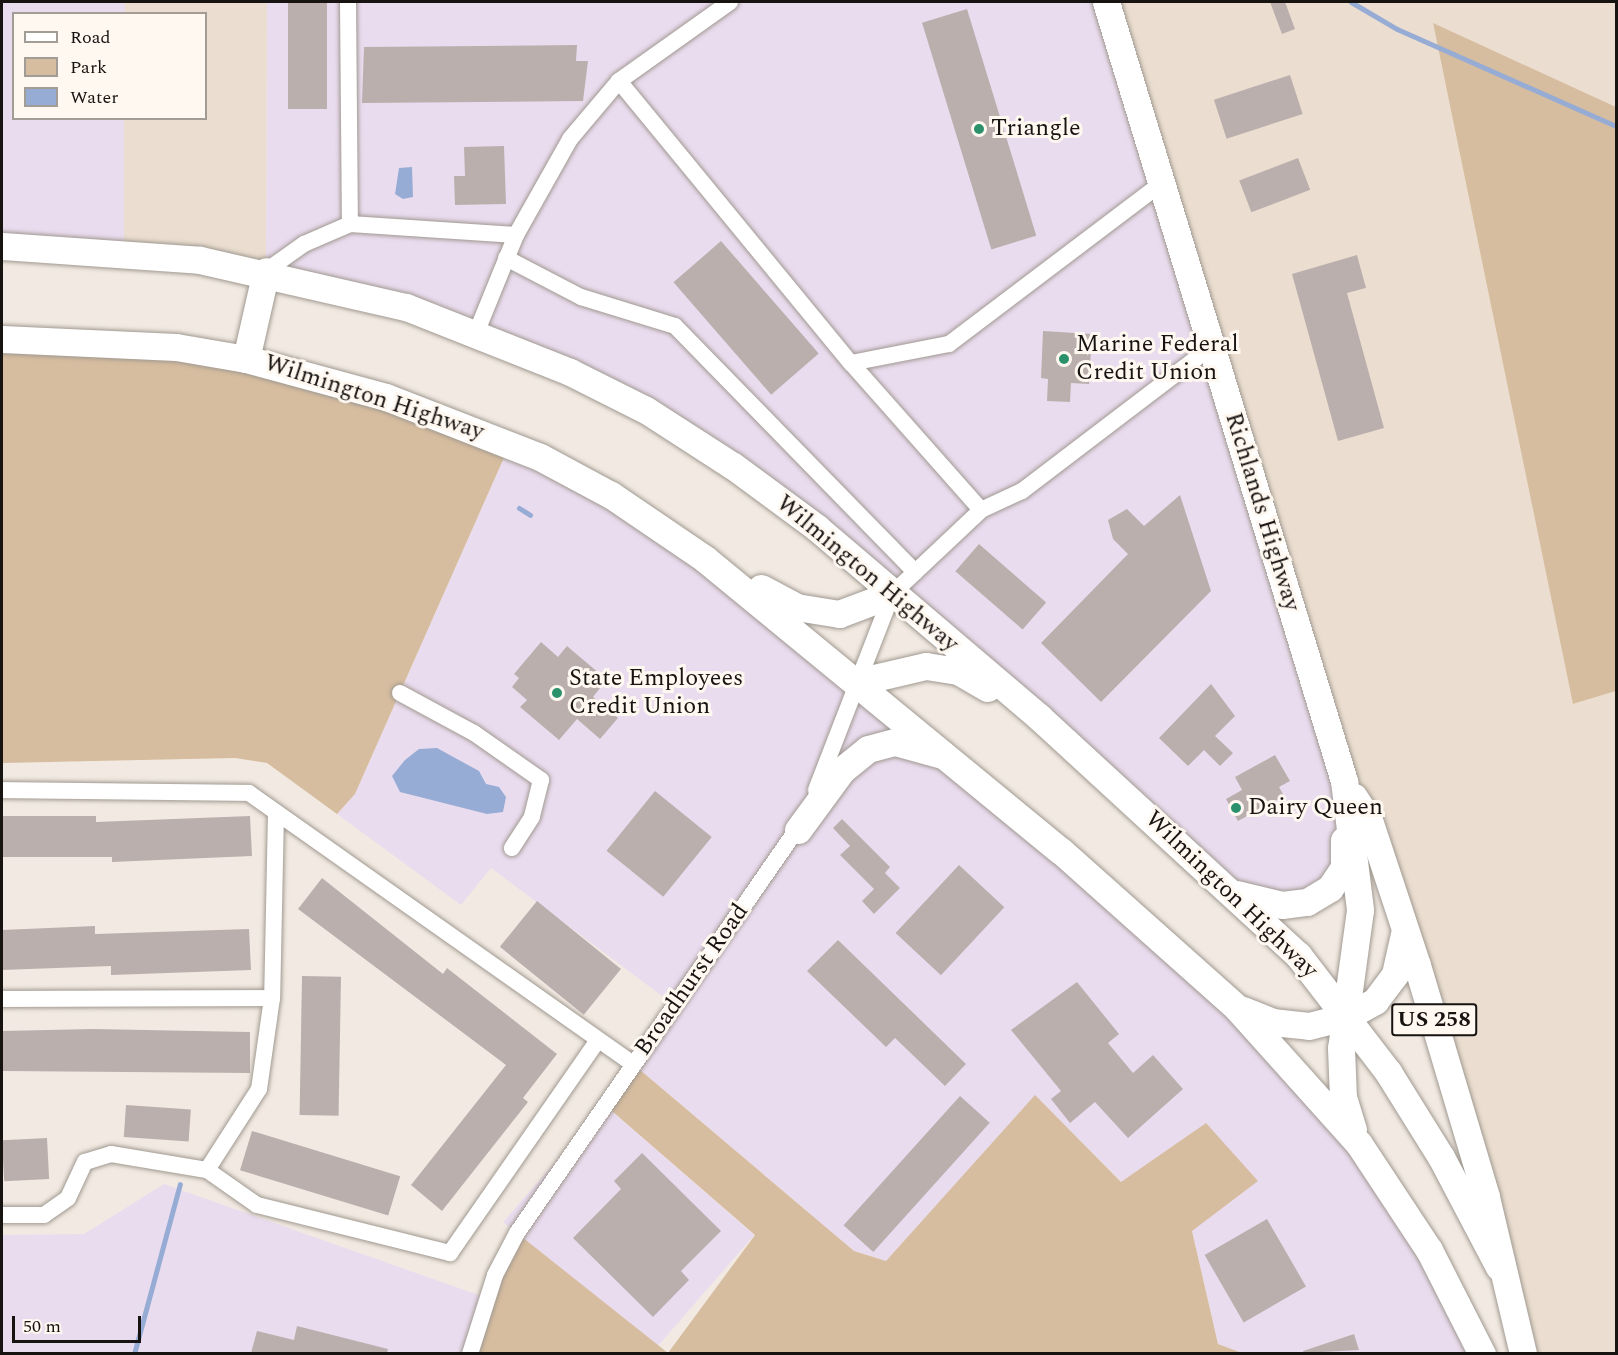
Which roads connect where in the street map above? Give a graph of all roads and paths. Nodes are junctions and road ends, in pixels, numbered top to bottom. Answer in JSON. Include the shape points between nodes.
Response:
{"nodes":[{"id":1,"x":348,"y":2,"type":"edge"},
{"id":2,"x":730,"y":2,"type":"edge"},
{"id":3,"x":1106,"y":2,"type":"edge"},
{"id":4,"x":619,"y":81,"type":"junction"},
{"id":5,"x":1162,"y":183,"type":"junction"},
{"id":6,"x":350,"y":224,"type":"junction"},
{"id":7,"x":516,"y":235,"type":"junction"},
{"id":8,"x":2,"y":246,"type":"edge"},
{"id":9,"x":506,"y":258,"type":"junction"},
{"id":10,"x":266,"y":271,"type":"junction"},
{"id":11,"x":477,"y":331,"type":"junction"},
{"id":12,"x":2,"y":339,"type":"edge"},
{"id":13,"x":1212,"y":346,"type":"junction"},
{"id":14,"x":246,"y":358,"type":"junction"},
{"id":15,"x":851,"y":363,"type":"junction"},
{"id":16,"x":981,"y":510,"type":"junction"},
{"id":17,"x":705,"y":559,"type":"junction"},
{"id":18,"x":915,"y":572,"type":"junction"},
{"id":19,"x":892,"y":594,"type":"junction"},
{"id":20,"x":857,"y":682,"type":"junction"},
{"id":21,"x":400,"y":693,"type":"dead end"},
{"id":22,"x":1039,"y":717,"type":"junction"},
{"id":23,"x":947,"y":756,"type":"junction"},
{"id":24,"x":1344,"y":781,"type":"junction"},
{"id":25,"x":2,"y":790,"type":"edge"},
{"id":26,"x":276,"y":813,"type":"junction"},
{"id":27,"x":798,"y":830,"type":"junction"},
{"id":28,"x":512,"y":848,"type":"dead end"},
{"id":29,"x":1235,"y":894,"type":"junction"},
{"id":30,"x":1404,"y":934,"type":"junction"},
{"id":31,"x":272,"y":998,"type":"junction"},
{"id":32,"x":2,"y":999,"type":"edge"},
{"id":33,"x":1237,"y":1008,"type":"junction"},
{"id":34,"x":1348,"y":1016,"type":"junction"},
{"id":35,"x":598,"y":1040,"type":"junction"},
{"id":36,"x":633,"y":1064,"type":"junction"},
{"id":37,"x":1356,"y":1139,"type":"junction"},
{"id":38,"x":207,"y":1170,"type":"junction"},
{"id":39,"x":2,"y":1215,"type":"edge"},
{"id":40,"x":1499,"y":1267,"type":"junction"},
{"id":41,"x":470,"y":1353,"type":"edge"},
{"id":42,"x":1482,"y":1353,"type":"edge"},
{"id":43,"x":1523,"y":1353,"type":"edge"}],
"edges":[{"from":1,"to":6,"type":"street"},
{"from":2,"to":4,"type":"street"},
{"from":3,"to":5,"type":"main road","name":"Richlands Highway","number":"US 258"},
{"from":4,"to":7,"type":"street","via":[[570,139]]},
{"from":4,"to":15,"type":"street"},
{"from":5,"to":13,"type":"main road","name":"Richlands Highway","number":"US 258"},
{"from":5,"to":15,"type":"street","via":[[949,344]]},
{"from":6,"to":7,"type":"street"},
{"from":6,"to":10,"type":"street","via":[[304,244]]},
{"from":7,"to":9,"type":"street"},
{"from":8,"to":10,"type":"main road","name":"Wilmington Highway","via":[[124,251]]},
{"from":9,"to":11,"type":"street"},
{"from":9,"to":18,"type":"street","via":[[581,297],[675,326]]},
{"from":10,"to":11,"type":"main road","name":"Wilmington Highway"},
{"from":10,"to":14,"type":"main road"},
{"from":11,"to":19,"type":"main road","name":"Wilmington Highway","via":[[656,416],[817,528]]},
{"from":12,"to":14,"type":"main road","name":"Wilmington Highway","via":[[176,347]]},
{"from":13,"to":16,"type":"street","via":[[1022,492]]},
{"from":13,"to":24,"type":"main road","name":"Richlands Highway","number":"US 258"},
{"from":14,"to":17,"type":"main road","name":"Wilmington Highway","via":[[386,397],[492,435],[611,495]]},
{"from":15,"to":16,"type":"street"},
{"from":16,"to":18,"type":"street"},
{"from":17,"to":19,"type":"main road","via":[[796,607],[839,614]]},
{"from":17,"to":20,"type":"main road","name":"Wilmington Highway"},
{"from":18,"to":19,"type":"street"},
{"from":19,"to":20,"type":"street","name":"Broadhurst Road"},
{"from":19,"to":22,"type":"main road","name":"Wilmington Highway"},
{"from":20,"to":22,"type":"main road","via":[[926,666],[958,671]]},
{"from":20,"to":23,"type":"main road","name":"Wilmington Highway"},
{"from":20,"to":27,"type":"street","name":"Broadhurst Road"},
{"from":21,"to":28,"type":"street","via":[[474,733],[541,780],[532,817]]},
{"from":22,"to":29,"type":"main road","name":"Wilmington Highway"},
{"from":23,"to":27,"type":"main road","via":[[895,742],[868,749],[843,770]]},
{"from":23,"to":33,"type":"main road","name":"Wilmington Highway"},
{"from":24,"to":29,"type":"main road","via":[[1344,867],[1330,888],[1307,902],[1282,905]]},
{"from":24,"to":30,"type":"main road","name":"Richlands Highway","number":"US 258","via":[[1369,820]]},
{"from":24,"to":34,"type":"main road","name":"Richlands Highway","number":"US 258","via":[[1360,910]]},
{"from":25,"to":26,"type":"street","via":[[249,793]]},
{"from":26,"to":31,"type":"street"},
{"from":26,"to":35,"type":"street"},
{"from":27,"to":36,"type":"street","name":"Broadhurst Road"},
{"from":29,"to":34,"type":"main road","name":"Wilmington Highway","via":[[1298,955]]},
{"from":30,"to":34,"type":"main road","via":[[1395,974],[1375,1001]]},
{"from":30,"to":40,"type":"main road","name":"Richlands Highway","number":"US 258","via":[[1482,1186]]},
{"from":31,"to":32,"type":"street"},
{"from":31,"to":38,"type":"street","via":[[259,1089]]},
{"from":33,"to":34,"type":"main road","via":[[1272,1022],[1309,1026]]},
{"from":33,"to":37,"type":"main road","name":"Wilmington Highway"},
{"from":34,"to":37,"type":"main road","name":"Richlands Highway","number":"US 258","via":[[1341,1048],[1343,1097]]},
{"from":34,"to":40,"type":"main road","name":"Wilmington Highway","via":[[1441,1157]]},
{"from":35,"to":36,"type":"street"},
{"from":35,"to":38,"type":"street","via":[[450,1253],[258,1205]]},
{"from":36,"to":41,"type":"street","name":"Broadhurst Road","via":[[518,1233],[495,1275]]},
{"from":37,"to":42,"type":"main road","via":[[1429,1250]]},
{"from":38,"to":39,"type":"street","via":[[111,1155],[85,1162],[68,1198],[44,1215]]},
{"from":40,"to":43,"type":"main road"}]}
